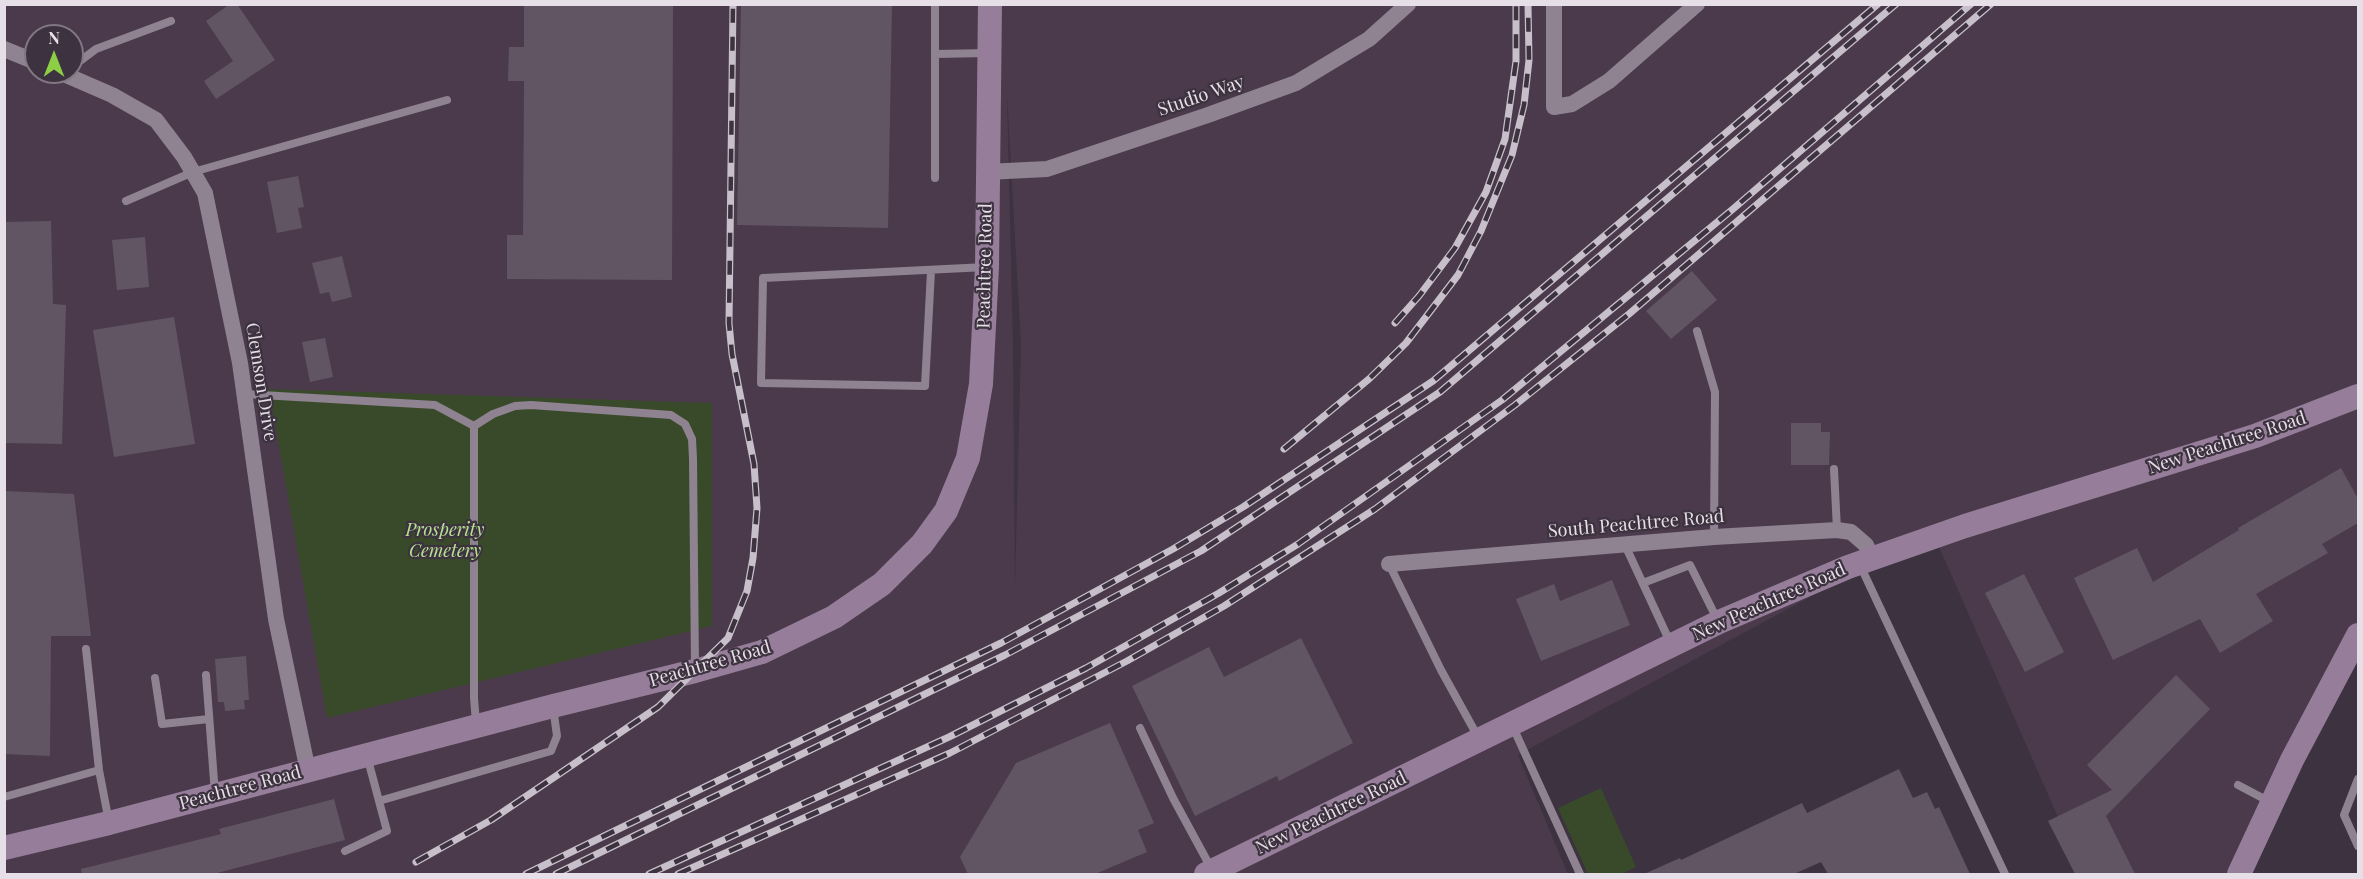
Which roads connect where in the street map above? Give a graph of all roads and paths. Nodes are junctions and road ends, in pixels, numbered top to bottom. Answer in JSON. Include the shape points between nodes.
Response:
{"nodes":[{"id":1,"x":935,"y":4,"type":"edge"},
{"id":2,"x":990,"y":4,"type":"edge"},
{"id":3,"x":1408,"y":4,"type":"edge"},
{"id":4,"x":1554,"y":4,"type":"edge"},
{"id":5,"x":1697,"y":4,"type":"edge"},
{"id":6,"x":171,"y":21,"type":"dead end"},
{"id":7,"x":4,"y":49,"type":"edge"},
{"id":8,"x":989,"y":53,"type":"junction"},
{"id":9,"x":935,"y":54,"type":"junction"},
{"id":10,"x":24,"y":57,"type":"edge"},
{"id":11,"x":84,"y":58,"type":"edge"},
{"id":12,"x":84,"y":81,"type":"edge"},
{"id":13,"x":447,"y":100,"type":"dead end"},
{"id":14,"x":193,"y":172,"type":"junction"},
{"id":15,"x":986,"y":172,"type":"junction"},
{"id":16,"x":935,"y":178,"type":"dead end"},
{"id":17,"x":126,"y":201,"type":"dead end"},
{"id":18,"x":987,"y":267,"type":"junction"},
{"id":19,"x":931,"y":271,"type":"junction"},
{"id":20,"x":1697,"y":331,"type":"dead end"},
{"id":21,"x":244,"y":394,"type":"junction"},
{"id":22,"x":2358,"y":396,"type":"edge"},
{"id":23,"x":474,"y":426,"type":"junction"},
{"id":24,"x":1834,"y":469,"type":"dead end"},
{"id":25,"x":1837,"y":530,"type":"junction"},
{"id":26,"x":1714,"y":537,"type":"junction"},
{"id":27,"x":1625,"y":544,"type":"junction"},
{"id":28,"x":1865,"y":560,"type":"junction"},
{"id":29,"x":1389,"y":564,"type":"joint"},
{"id":30,"x":1643,"y":583,"type":"junction"},
{"id":31,"x":1719,"y":622,"type":"junction"},
{"id":32,"x":2358,"y":635,"type":"edge"},
{"id":33,"x":1672,"y":646,"type":"junction"},
{"id":34,"x":86,"y":649,"type":"dead end"},
{"id":35,"x":695,"y":671,"type":"junction"},
{"id":36,"x":206,"y":675,"type":"dead end"},
{"id":37,"x":155,"y":678,"type":"dead end"},
{"id":38,"x":553,"y":706,"type":"junction"},
{"id":39,"x":209,"y":719,"type":"junction"},
{"id":40,"x":1512,"y":724,"type":"junction"},
{"id":41,"x":477,"y":726,"type":"junction"},
{"id":42,"x":1140,"y":728,"type":"dead end"},
{"id":43,"x":1480,"y":741,"type":"junction"},
{"id":44,"x":367,"y":755,"type":"junction"},
{"id":45,"x":99,"y":770,"type":"junction"},
{"id":46,"x":308,"y":771,"type":"junction"},
{"id":47,"x":2358,"y":779,"type":"edge"},
{"id":48,"x":2238,"y":785,"type":"dead end"},
{"id":49,"x":215,"y":795,"type":"junction"},
{"id":50,"x":4,"y":797,"type":"edge"},
{"id":51,"x":379,"y":801,"type":"junction"},
{"id":52,"x":2272,"y":803,"type":"junction"},
{"id":53,"x":110,"y":823,"type":"junction"},
{"id":54,"x":2358,"y":846,"type":"edge"},
{"id":55,"x":4,"y":848,"type":"edge"},
{"id":56,"x":345,"y":851,"type":"dead end"},
{"id":57,"x":1209,"y":873,"type":"edge"},
{"id":58,"x":1580,"y":874,"type":"edge"},
{"id":59,"x":2005,"y":874,"type":"edge"},
{"id":60,"x":2239,"y":874,"type":"edge"}],
"edges":[{"from":1,"to":9,"type":"lane"},
{"from":2,"to":8,"type":"street","name":"Peachtree Road"},
{"from":3,"to":15,"type":"street","name":"Studio Way","via":[[1369,39],[1296,83],[1047,169]]},
{"from":4,"to":5,"type":"street","via":[[1554,107],[1572,104],[1609,81]]},
{"from":6,"to":11,"type":"lane","via":[[96,49]]},
{"from":7,"to":10,"type":"street"},
{"from":8,"to":9,"type":"lane"},
{"from":8,"to":15,"type":"street","name":"Peachtree Road"},
{"from":9,"to":16,"type":"lane"},
{"from":12,"to":14,"type":"street","name":"Clemson Drive","via":[[156,120]]},
{"from":13,"to":14,"type":"lane"},
{"from":14,"to":17,"type":"lane"},
{"from":14,"to":21,"type":"street","name":"Clemson Drive","via":[[205,193]]},
{"from":15,"to":18,"type":"street","name":"Peachtree Road"},
{"from":18,"to":19,"type":"lane"},
{"from":18,"to":35,"type":"street","name":"Peachtree Road","via":[[981,384],[968,458],[946,511],[922,544],[882,584],[834,617],[762,652]]},
{"from":19,"to":19,"type":"lane","via":[[763,278],[761,383],[925,386]]},
{"from":20,"to":26,"type":"lane","via":[[1715,392]]},
{"from":21,"to":23,"type":"lane","via":[[435,405]]},
{"from":21,"to":46,"type":"street","name":"Clemson Drive","via":[[276,619]]},
{"from":22,"to":28,"type":"street","name":"New Peachtree Road","via":[[2255,436]]},
{"from":23,"to":35,"type":"lane","via":[[493,414],[531,405],[671,415],[685,424],[692,439],[693,459]]},
{"from":23,"to":41,"type":"lane"},
{"from":24,"to":25,"type":"lane"},
{"from":25,"to":26,"type":"street","name":"South Peachtree Road"},
{"from":25,"to":28,"type":"street","name":"South Peachtree Road","via":[[1851,532],[1866,545]]},
{"from":26,"to":27,"type":"street","name":"South Peachtree Road"},
{"from":27,"to":29,"type":"street","name":"South Peachtree Road"},
{"from":27,"to":30,"type":"lane"},
{"from":28,"to":31,"type":"street","name":"New Peachtree Road"},
{"from":28,"to":59,"type":"lane"},
{"from":29,"to":43,"type":"lane"},
{"from":30,"to":31,"type":"lane","via":[[1690,565]]},
{"from":30,"to":33,"type":"lane"},
{"from":31,"to":33,"type":"street","name":"New Peachtree Road"},
{"from":32,"to":52,"type":"street"},
{"from":33,"to":40,"type":"street","name":"New Peachtree Road"},
{"from":34,"to":45,"type":"lane"},
{"from":35,"to":38,"type":"street","name":"Peachtree Road"},
{"from":36,"to":39,"type":"lane"},
{"from":37,"to":39,"type":"lane","via":[[162,724]]},
{"from":38,"to":41,"type":"street","name":"Peachtree Road"},
{"from":38,"to":51,"type":"lane","via":[[557,736],[551,751]]},
{"from":39,"to":49,"type":"lane"},
{"from":40,"to":43,"type":"street","name":"New Peachtree Road"},
{"from":40,"to":58,"type":"lane"},
{"from":41,"to":44,"type":"street","name":"Peachtree Road"},
{"from":42,"to":57,"type":"lane"},
{"from":43,"to":57,"type":"street","name":"New Peachtree Road"},
{"from":44,"to":46,"type":"street","name":"Peachtree Road"},
{"from":44,"to":51,"type":"lane"},
{"from":45,"to":50,"type":"lane"},
{"from":45,"to":53,"type":"lane"},
{"from":46,"to":49,"type":"street","name":"Peachtree Road"},
{"from":47,"to":54,"type":"lane","via":[[2344,814]]},
{"from":48,"to":52,"type":"lane"},
{"from":49,"to":53,"type":"street","name":"Peachtree Road"},
{"from":51,"to":56,"type":"lane","via":[[387,831]]},
{"from":52,"to":60,"type":"street"},
{"from":53,"to":55,"type":"street","name":"Peachtree Road"}]}
